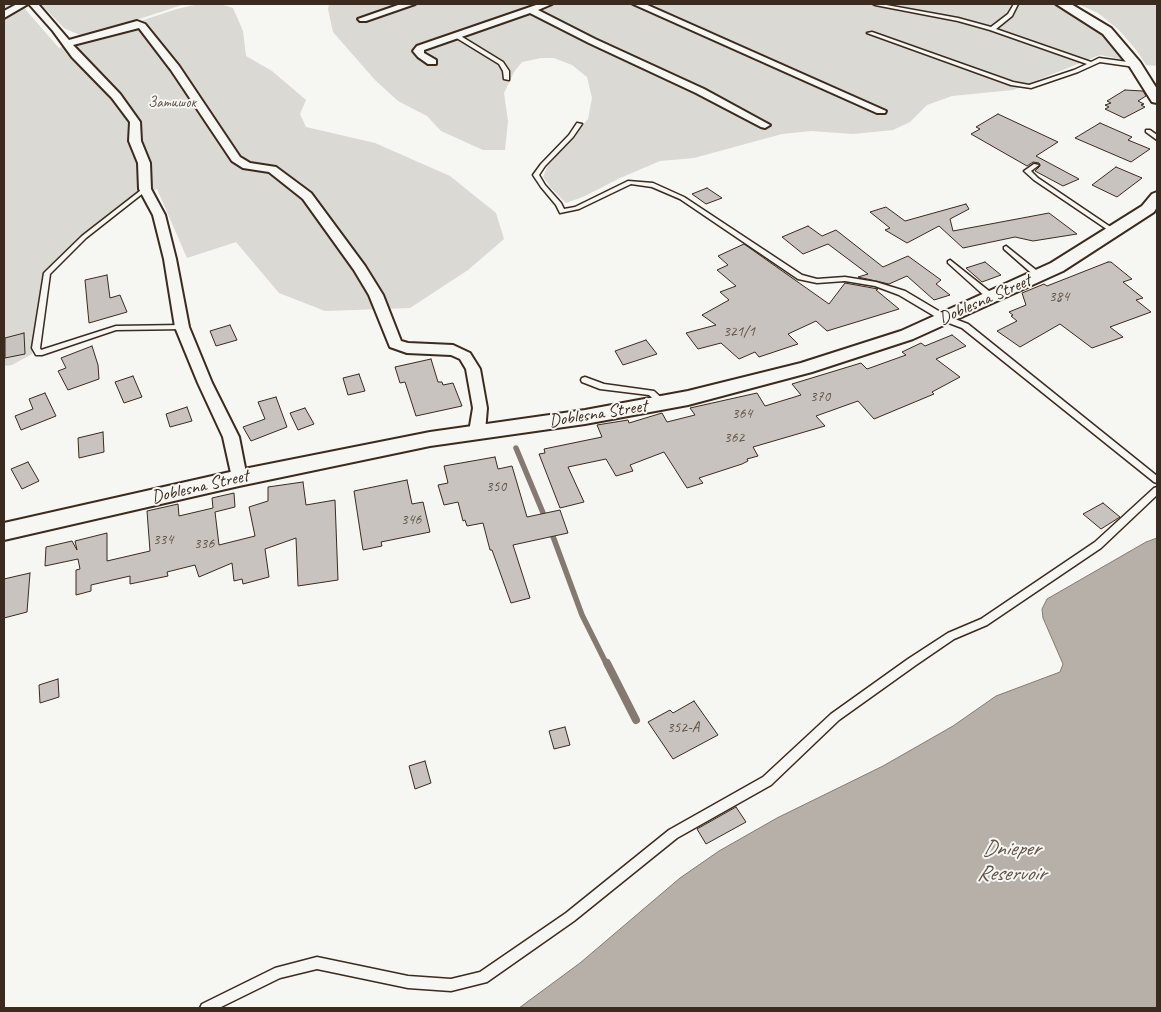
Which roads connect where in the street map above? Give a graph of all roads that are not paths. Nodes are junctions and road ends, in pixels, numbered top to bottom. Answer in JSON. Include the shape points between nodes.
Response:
{"nodes":[{"id":1,"x":23,"y":4,"type":"edge"},
{"id":2,"x":33,"y":4,"type":"edge"},
{"id":3,"x":410,"y":4,"type":"edge"},
{"id":4,"x":547,"y":4,"type":"edge"},
{"id":5,"x":638,"y":4,"type":"edge"},
{"id":6,"x":875,"y":4,"type":"edge"},
{"id":7,"x":1016,"y":4,"type":"edge"},
{"id":8,"x":1062,"y":4,"type":"edge"},
{"id":9,"x":531,"y":10,"type":"junction"},
{"id":10,"x":4,"y":15,"type":"edge"},
{"id":11,"x":363,"y":19,"type":"dead end"},
{"id":12,"x":992,"y":29,"type":"junction"},
{"id":13,"x":870,"y":33,"type":"dead end"},
{"id":14,"x":457,"y":36,"type":"junction"},
{"id":15,"x":67,"y":44,"type":"junction"},
{"id":16,"x":432,"y":62,"type":"dead end"},
{"id":17,"x":1092,"y":64,"type":"junction"},
{"id":18,"x":1134,"y":65,"type":"junction"},
{"id":19,"x":507,"y":79,"type":"dead end"},
{"id":20,"x":1157,"y":99,"type":"edge"},
{"id":21,"x":881,"y":112,"type":"dead end"},
{"id":22,"x":580,"y":124,"type":"dead end"},
{"id":23,"x":765,"y":125,"type":"dead end"},
{"id":24,"x":1148,"y":132,"type":"dead end"},
{"id":25,"x":1157,"y":138,"type":"edge"},
{"id":26,"x":1036,"y":165,"type":"dead end"},
{"id":27,"x":145,"y":189,"type":"junction"},
{"id":28,"x":1157,"y":197,"type":"edge"},
{"id":29,"x":1114,"y":231,"type":"junction"},
{"id":30,"x":1006,"y":248,"type":"dead end"},
{"id":31,"x":950,"y":262,"type":"dead end"},
{"id":32,"x":1039,"y":276,"type":"junction"},
{"id":33,"x":991,"y":297,"type":"junction"},
{"id":34,"x":944,"y":318,"type":"junction"},
{"id":35,"x":182,"y":327,"type":"junction"},
{"id":36,"x":585,"y":380,"type":"dead end"},
{"id":37,"x":663,"y":403,"type":"junction"},
{"id":38,"x":477,"y":432,"type":"junction"},
{"id":39,"x":239,"y":478,"type":"junction"},
{"id":40,"x":1157,"y":480,"type":"edge"},
{"id":41,"x":1157,"y":490,"type":"edge"},
{"id":42,"x":4,"y":532,"type":"edge"},
{"id":43,"x":206,"y":1008,"type":"edge"}],
"edges":[{"from":1,"to":10,"type":"street"},
{"from":2,"to":15,"type":"street"},
{"from":3,"to":11,"type":"street"},
{"from":4,"to":9,"type":"street"},
{"from":5,"to":21,"type":"street"},
{"from":6,"to":12,"type":"lane"},
{"from":7,"to":12,"type":"lane","via":[[1010,16]]},
{"from":8,"to":18,"type":"street","via":[[1107,32]]},
{"from":9,"to":14,"type":"street"},
{"from":9,"to":23,"type":"street"},
{"from":12,"to":17,"type":"lane"},
{"from":13,"to":17,"type":"lane","via":[[1011,84],[1029,87]]},
{"from":14,"to":16,"type":"street","via":[[420,48],[421,55]]},
{"from":14,"to":19,"type":"lane","via":[[501,64]]},
{"from":15,"to":27,"type":"street","via":[[116,96],[135,122],[135,141],[144,163]]},
{"from":15,"to":38,"type":"street","via":[[137,24],[142,26],[236,159],[248,166],[272,169],[308,196],[372,288],[395,344],[408,348],[454,350],[465,356],[473,369],[480,408]]},
{"from":17,"to":18,"type":"lane","via":[[1099,60]]},
{"from":18,"to":20,"type":"street"},
{"from":22,"to":34,"type":"lane","via":[[542,165],[536,176],[560,204],[562,212],[630,182],[653,185],[682,198],[800,277],[876,284],[902,293]]},
{"from":24,"to":25,"type":"lane"},
{"from":26,"to":29,"type":"lane","via":[[1027,171]]},
{"from":27,"to":35,"type":"street","via":[[158,215],[168,251]]},
{"from":27,"to":35,"type":"lane","via":[[84,237],[47,273],[36,348],[39,354],[116,328]]},
{"from":28,"to":29,"type":"street","name":"Doblesna Street","via":[[1148,209]]},
{"from":29,"to":32,"type":"street","name":"Doblesna Street"},
{"from":30,"to":32,"type":"lane"},
{"from":31,"to":33,"type":"lane"},
{"from":32,"to":33,"type":"street","name":"Doblesna Street"},
{"from":33,"to":34,"type":"street","name":"Doblesna Street"},
{"from":34,"to":37,"type":"street","name":"Doblesna Street","via":[[907,335],[805,368]]},
{"from":34,"to":40,"type":"lane","via":[[965,326]]},
{"from":35,"to":39,"type":"street","via":[[231,437]]},
{"from":36,"to":37,"type":"lane","via":[[602,387],[651,394]]},
{"from":37,"to":38,"type":"street","name":"Doblesna Street"},
{"from":38,"to":39,"type":"street","name":"Doblesna Street"},
{"from":39,"to":42,"type":"street","name":"Doblesna Street"},
{"from":41,"to":43,"type":"lane","via":[[1098,545],[984,622],[951,636],[912,662],[835,717],[767,781],[673,834],[570,917],[483,978],[451,985],[408,982],[317,963],[279,972]]}]}
